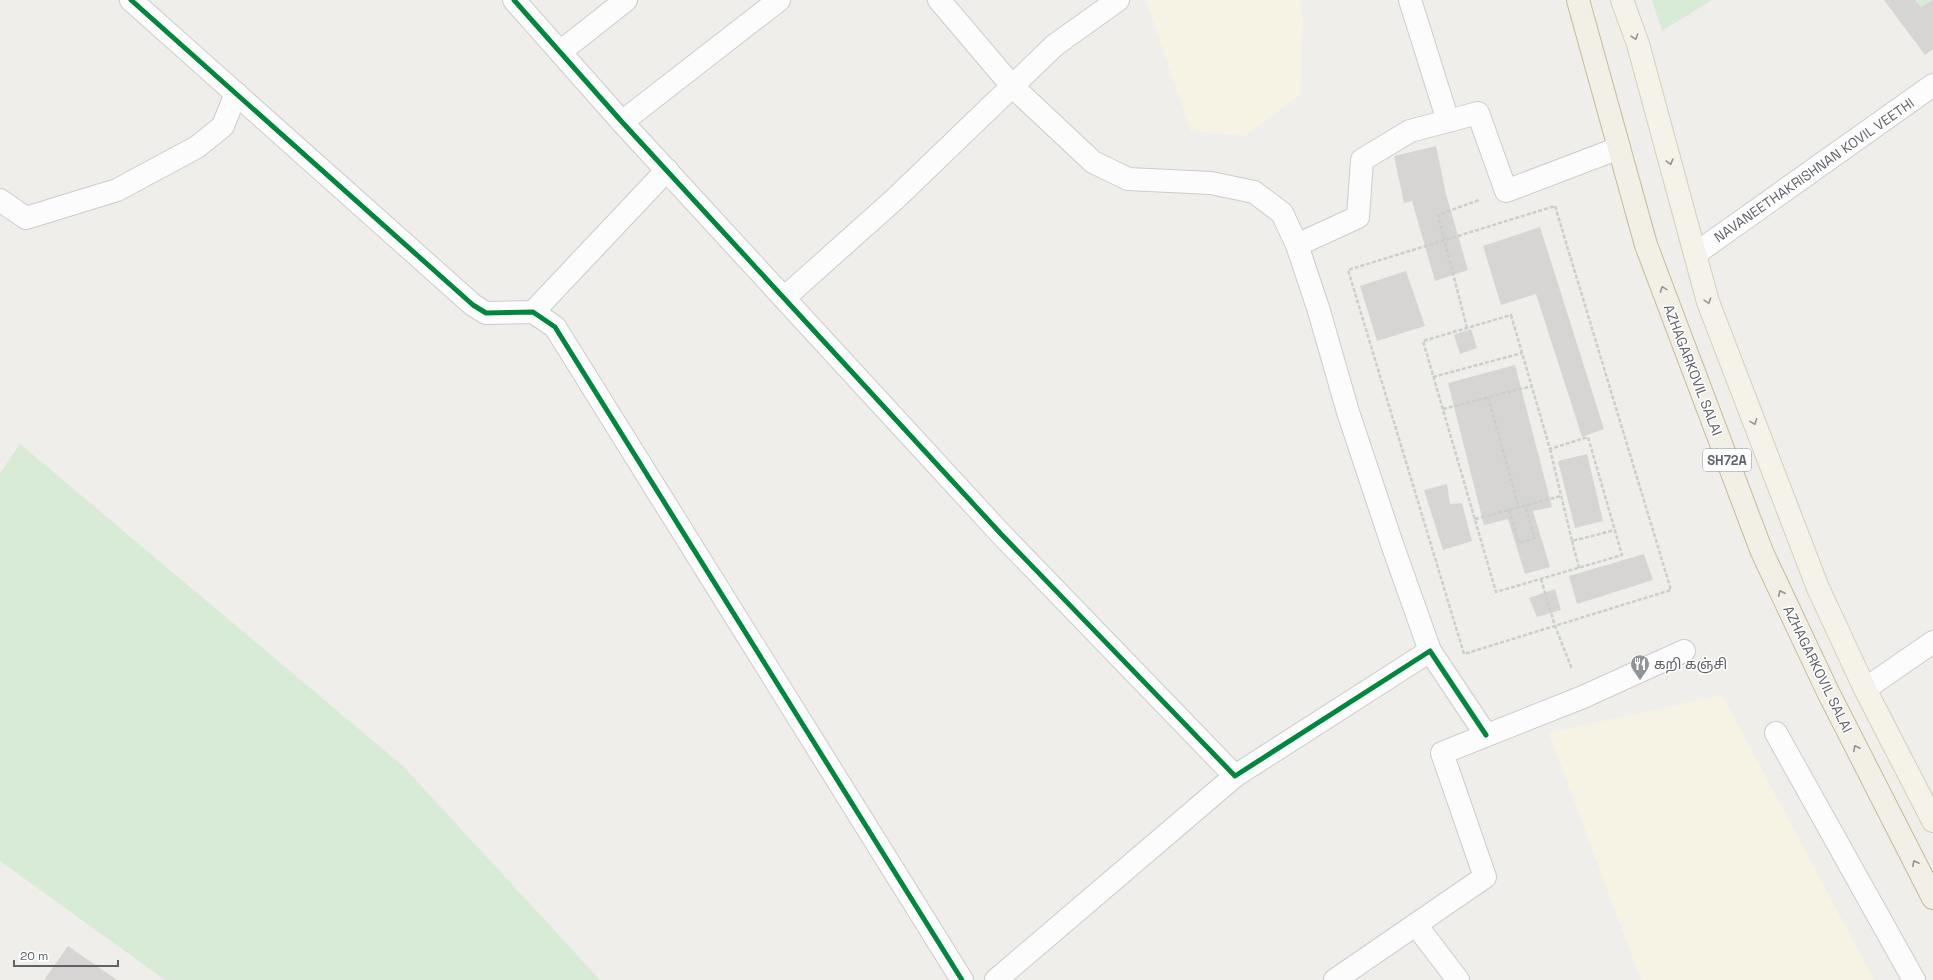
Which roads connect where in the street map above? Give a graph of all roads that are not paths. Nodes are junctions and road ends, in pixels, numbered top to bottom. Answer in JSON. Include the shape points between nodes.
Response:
{"nodes":[{"id":1,"x":132,"y":0,"type":"edge"},
{"id":2,"x":514,"y":0,"type":"edge"},
{"id":3,"x":626,"y":0,"type":"edge"},
{"id":4,"x":779,"y":0,"type":"edge"},
{"id":5,"x":939,"y":0,"type":"edge"},
{"id":6,"x":1118,"y":0,"type":"edge"},
{"id":7,"x":1410,"y":0,"type":"edge"},
{"id":8,"x":1578,"y":0,"type":"edge"},
{"id":9,"x":1622,"y":0,"type":"edge"},
{"id":10,"x":560,"y":52,"type":"junction"},
{"id":11,"x":1933,"y":85,"type":"edge"},
{"id":12,"x":1012,"y":86,"type":"junction"},
{"id":13,"x":236,"y":93,"type":"junction"},
{"id":14,"x":1448,"y":121,"type":"junction"},
{"id":15,"x":622,"y":122,"type":"junction"},
{"id":16,"x":1619,"y":148,"type":"junction"},
{"id":17,"x":667,"y":170,"type":"junction"},
{"id":18,"x":0,"y":200,"type":"edge"},
{"id":19,"x":1297,"y":245,"type":"junction"},
{"id":20,"x":1695,"y":254,"type":"junction"},
{"id":21,"x":784,"y":298,"type":"junction"},
{"id":22,"x":533,"y":312,"type":"junction"},
{"id":23,"x":1933,"y":642,"type":"edge"},
{"id":24,"x":1430,"y":651,"type":"junction"},
{"id":25,"x":1684,"y":651,"type":"dead end"},
{"id":26,"x":1865,"y":689,"type":"junction"},
{"id":27,"x":1776,"y":733,"type":"dead end"},
{"id":28,"x":1486,"y":735,"type":"junction"},
{"id":29,"x":1235,"y":776,"type":"junction"},
{"id":30,"x":1933,"y":821,"type":"edge"},
{"id":31,"x":1933,"y":898,"type":"edge"},
{"id":32,"x":1416,"y":925,"type":"junction"},
{"id":33,"x":962,"y":980,"type":"edge"},
{"id":34,"x":996,"y":980,"type":"edge"},
{"id":35,"x":1335,"y":980,"type":"edge"},
{"id":36,"x":1458,"y":980,"type":"edge"},
{"id":37,"x":1914,"y":980,"type":"edge"}],
"edges":[{"from":1,"to":13,"type":"street"},
{"from":2,"to":10,"type":"street"},
{"from":3,"to":10,"type":"street"},
{"from":4,"to":15,"type":"street"},
{"from":5,"to":12,"type":"street"},
{"from":6,"to":12,"type":"street","via":[[1055,45]]},
{"from":7,"to":14,"type":"street"},
{"from":8,"to":16,"type":"highway","name":"AZHAGARKOVIL SALAI","number":"SH72A"},
{"from":9,"to":20,"type":"main road","one_way":true,"via":[[1638,44]]},
{"from":10,"to":15,"type":"street"},
{"from":11,"to":20,"type":"street","name":"NAVANEETHAKRISHNAN KOVIL VEETHI"},
{"from":12,"to":19,"type":"street","via":[[1093,162],[1128,179],[1211,183],[1254,192],[1282,213]]},
{"from":12,"to":21,"type":"street","via":[[895,199]]},
{"from":13,"to":18,"type":"street","via":[[223,126],[197,147],[117,190],[26,218]]},
{"from":13,"to":22,"type":"street","via":[[473,305],[486,313]]},
{"from":14,"to":16,"type":"street","via":[[1478,113],[1506,191]]},
{"from":14,"to":19,"type":"street","via":[[1410,131],[1362,160],[1358,217]]},
{"from":15,"to":17,"type":"street"},
{"from":31,"to":16,"type":"highway","name":"AZHAGARKOVIL SALAI","number":"SH72A","one_way":true,"via":[[1828,692],[1762,552],[1646,245]]},
{"from":17,"to":21,"type":"street"},
{"from":17,"to":22,"type":"street"},
{"from":19,"to":24,"type":"street","via":[[1355,434]]},
{"from":20,"to":26,"type":"main road","one_way":true,"via":[[1708,302],[1818,588]]},
{"from":21,"to":29,"type":"street","via":[[1001,534]]},
{"from":22,"to":33,"type":"street","via":[[555,327]]},
{"from":23,"to":26,"type":"street"},
{"from":24,"to":28,"type":"street"},
{"from":24,"to":29,"type":"street"},
{"from":25,"to":28,"type":"street"},
{"from":26,"to":30,"type":"main road"},
{"from":27,"to":37,"type":"street"},
{"from":28,"to":32,"type":"street","via":[[1442,753],[1485,878]]},
{"from":29,"to":34,"type":"street"},
{"from":32,"to":35,"type":"street"},
{"from":32,"to":36,"type":"street"}]}
